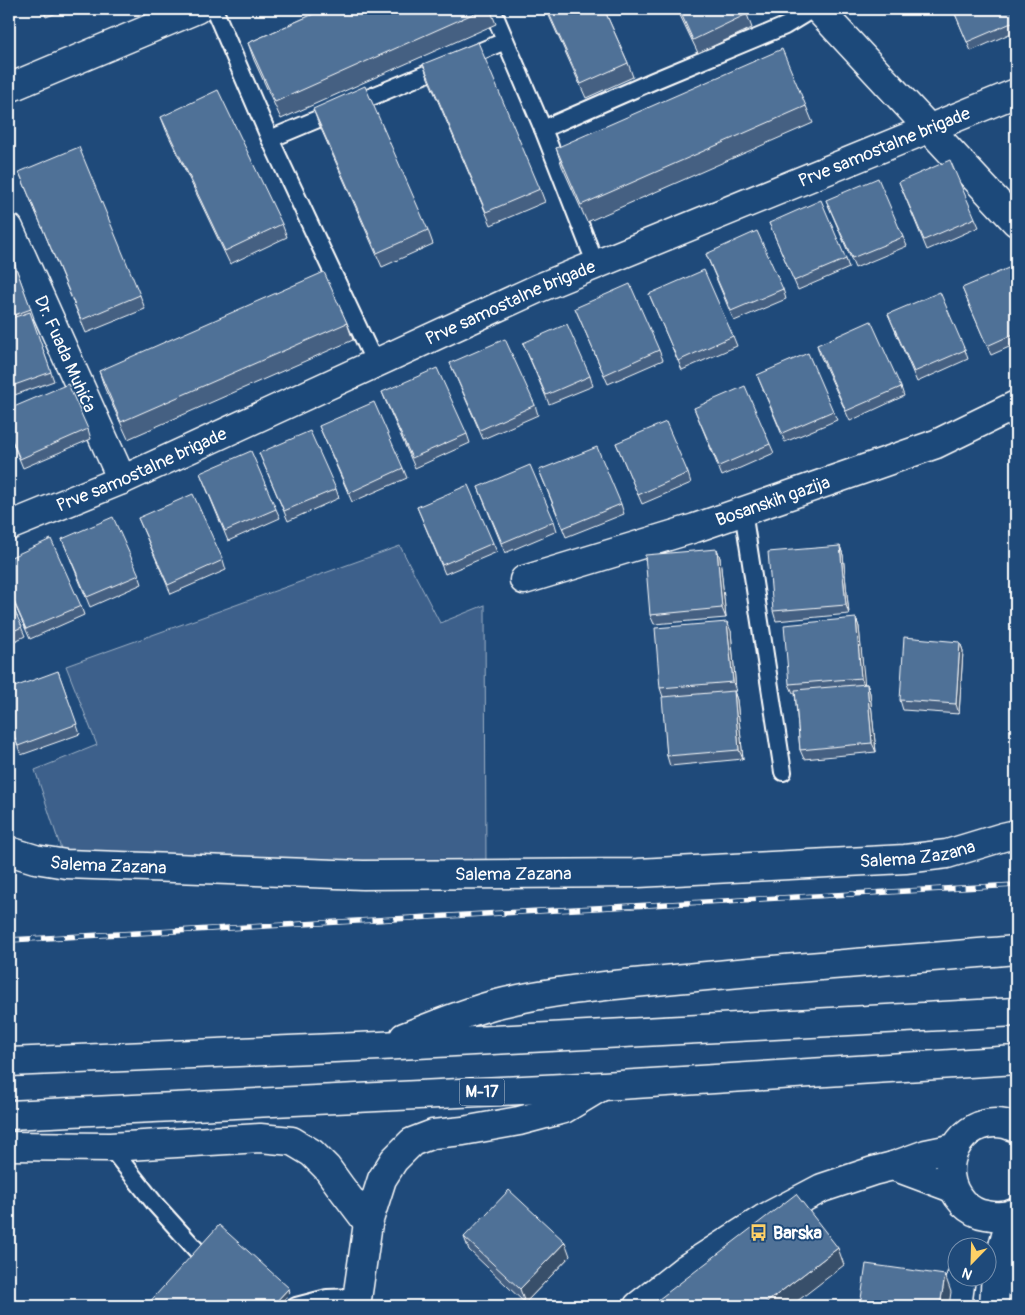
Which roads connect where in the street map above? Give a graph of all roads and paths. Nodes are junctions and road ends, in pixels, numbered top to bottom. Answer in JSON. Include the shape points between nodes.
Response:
{"nodes":[{"id":1,"x":197,"y":9,"type":"edge"},
{"id":2,"x":214,"y":9,"type":"edge"},
{"id":3,"x":492,"y":9,"type":"edge"},
{"id":4,"x":813,"y":9,"type":"edge"},
{"id":5,"x":818,"y":9,"type":"edge"},
{"id":6,"x":505,"y":41,"type":"junction"},
{"id":7,"x":9,"y":88,"type":"edge"},
{"id":8,"x":1016,"y":93,"type":"edge"},
{"id":9,"x":543,"y":129,"type":"junction"},
{"id":10,"x":929,"y":129,"type":"junction"},
{"id":11,"x":270,"y":140,"type":"junction"},
{"id":12,"x":1016,"y":222,"type":"edge"},
{"id":13,"x":9,"y":228,"type":"edge"},
{"id":14,"x":596,"y":265,"type":"junction"},
{"id":15,"x":375,"y":363,"type":"junction"},
{"id":16,"x":1016,"y":406,"type":"edge"},
{"id":17,"x":122,"y":480,"type":"junction"},
{"id":18,"x":743,"y":511,"type":"junction"},
{"id":19,"x":9,"y":526,"type":"edge"},
{"id":20,"x":524,"y":580,"type":"dead end"},
{"id":21,"x":783,"y":772,"type":"dead end"},
{"id":22,"x":1016,"y":834,"type":"edge"},
{"id":23,"x":9,"y":851,"type":"edge"},
{"id":24,"x":1016,"y":950,"type":"edge"},
{"id":25,"x":1016,"y":1012,"type":"edge"},
{"id":26,"x":380,"y":1046,"type":"junction"},
{"id":27,"x":1016,"y":1060,"type":"edge"},
{"id":28,"x":9,"y":1062,"type":"edge"},
{"id":29,"x":603,"y":1086,"type":"junction"},
{"id":30,"x":9,"y":1115,"type":"edge"},
{"id":31,"x":1013,"y":1119,"type":"edge"},
{"id":32,"x":9,"y":1146,"type":"edge"},
{"id":33,"x":110,"y":1146,"type":"junction"},
{"id":34,"x":955,"y":1148,"type":"junction"},
{"id":35,"x":893,"y":1166,"type":"junction"},
{"id":36,"x":952,"y":1188,"type":"junction"},
{"id":37,"x":976,"y":1212,"type":"junction"},
{"id":38,"x":1014,"y":1214,"type":"edge"},
{"id":39,"x":368,"y":1223,"type":"junction"},
{"id":40,"x":984,"y":1238,"type":"edge"},
{"id":41,"x":998,"y":1242,"type":"edge"},
{"id":42,"x":200,"y":1254,"type":"edge"},
{"id":43,"x":960,"y":1288,"type":"edge"},
{"id":44,"x":993,"y":1288,"type":"edge"},
{"id":45,"x":357,"y":1302,"type":"edge"},
{"id":46,"x":302,"y":1306,"type":"edge"},
{"id":47,"x":638,"y":1306,"type":"edge"},
{"id":48,"x":957,"y":1306,"type":"edge"},
{"id":49,"x":994,"y":1306,"type":"edge"}],
"edges":[{"from":1,"to":7,"type":"main road"},
{"from":2,"to":11,"type":"lane"},
{"from":3,"to":6,"type":"lane"},
{"from":4,"to":9,"type":"lane","via":[[785,26]]},
{"from":5,"to":10,"type":"main road"},
{"from":6,"to":9,"type":"lane"},
{"from":6,"to":11,"type":"lane"},
{"from":8,"to":10,"type":"main road","name":"Prve samostalne brigade"},
{"from":9,"to":14,"type":"lane"},
{"from":10,"to":12,"type":"main road"},
{"from":10,"to":14,"type":"main road","name":"Prve samostalne brigade"},
{"from":11,"to":15,"type":"lane"},
{"from":13,"to":17,"type":"main road","name":"Dr. Fuada Muhića"},
{"from":14,"to":15,"type":"main road","name":"Prve samostalne brigade"},
{"from":15,"to":17,"type":"main road","name":"Prve samostalne brigade"},
{"from":16,"to":18,"type":"main road","name":"Bosanskih gazija","via":[[936,444]]},
{"from":17,"to":19,"type":"main road","name":"Prve samostalne brigade"},
{"from":18,"to":20,"type":"main road","name":"Bosanskih gazija"},
{"from":18,"to":21,"type":"lane"},
{"from":22,"to":23,"type":"main road","name":"Salema Zazana","via":[[947,854],[905,859],[638,873],[363,875],[66,864]]},
{"from":24,"to":26,"type":"main road","via":[[598,986],[493,1005]]},
{"from":25,"to":26,"type":"main road"},
{"from":26,"to":28,"type":"main road"},
{"from":27,"to":29,"type":"main road","number":"M-17"},
{"from":29,"to":30,"type":"main road","number":"M-17"},
{"from":29,"to":39,"type":"main road","via":[[564,1109],[519,1121],[433,1134],[412,1142],[394,1160],[382,1179]]},
{"from":31,"to":34,"type":"main road","via":[[975,1128],[962,1137]]},
{"from":32,"to":33,"type":"main road"},
{"from":33,"to":39,"type":"main road","via":[[260,1138],[292,1141],[328,1168]]},
{"from":33,"to":42,"type":"lane"},
{"from":34,"to":35,"type":"main road"},
{"from":34,"to":36,"type":"main road","via":[[949,1165]]},
{"from":35,"to":36,"type":"main road"},
{"from":35,"to":47,"type":"main road","via":[[822,1188],[764,1219],[685,1269]]},
{"from":36,"to":37,"type":"main road","via":[[956,1196]]},
{"from":37,"to":38,"type":"main road","via":[[994,1217]]},
{"from":37,"to":40,"type":"main road"},
{"from":38,"to":41,"type":"main road"},
{"from":39,"to":45,"type":"main road"},
{"from":43,"to":48,"type":"main road"},
{"from":44,"to":49,"type":"main road"},
{"from":45,"to":46,"type":"lane","via":[[327,1298]]}]}
